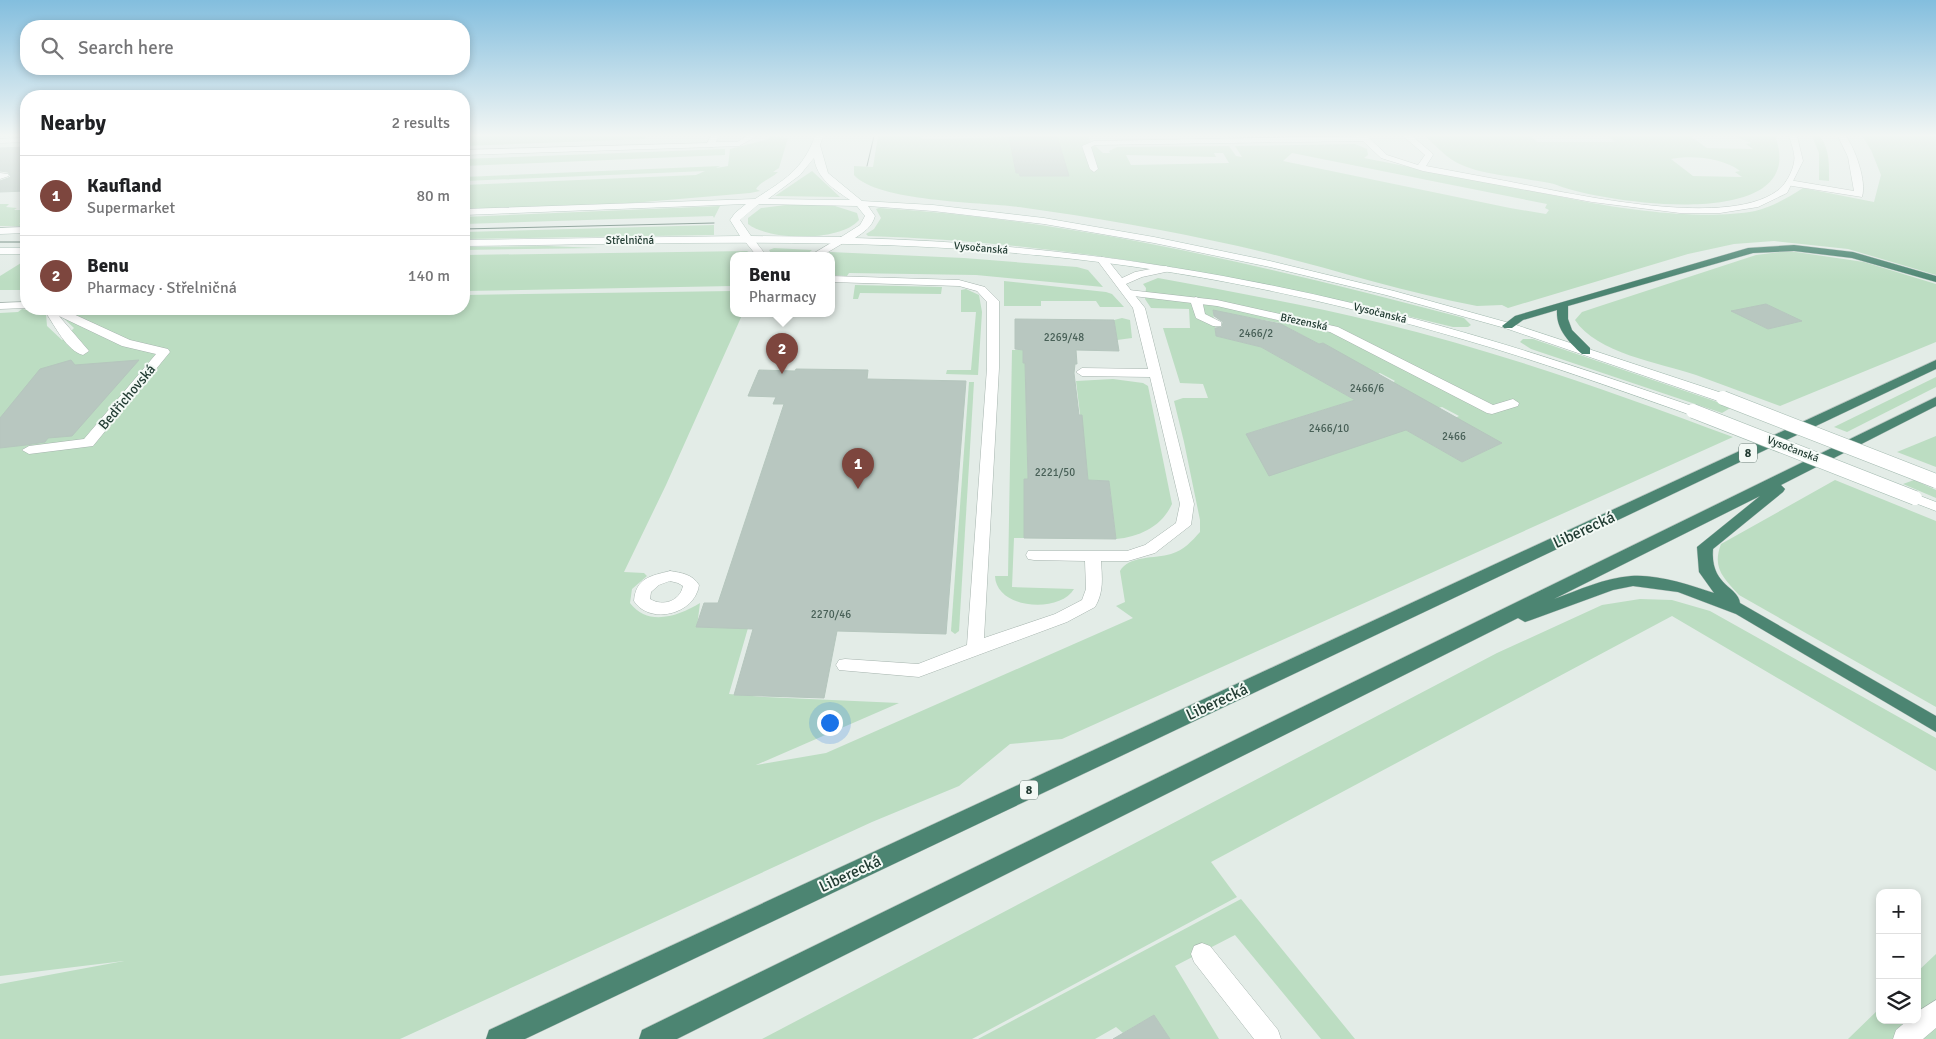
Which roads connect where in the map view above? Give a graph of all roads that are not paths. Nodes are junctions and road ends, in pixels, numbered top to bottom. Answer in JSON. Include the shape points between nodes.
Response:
{"nodes":[{"id":1,"x":784,"y":184,"type":"edge"},
{"id":2,"x":835,"y":184,"type":"edge"},
{"id":3,"x":1516,"y":184,"type":"edge"},
{"id":4,"x":1788,"y":184,"type":"edge"},
{"id":5,"x":1798,"y":184,"type":"edge"},
{"id":6,"x":1858,"y":184,"type":"edge"},
{"id":7,"x":757,"y":201,"type":"junction"},
{"id":8,"x":858,"y":203,"type":"junction"},
{"id":9,"x":470,"y":212,"type":"edge"},
{"id":10,"x":20,"y":230,"type":"edge"},
{"id":11,"x":0,"y":231,"type":"edge"},
{"id":12,"x":748,"y":239,"type":"junction"},
{"id":13,"x":797,"y":239,"type":"joint"},
{"id":14,"x":845,"y":239,"type":"junction"},
{"id":15,"x":470,"y":242,"type":"edge"},
{"id":16,"x":20,"y":251,"type":"edge"},
{"id":17,"x":0,"y":252,"type":"edge"},
{"id":18,"x":759,"y":252,"type":"edge"},
{"id":19,"x":821,"y":252,"type":"edge"},
{"id":20,"x":1102,"y":260,"type":"junction"},
{"id":21,"x":1166,"y":269,"type":"junction"},
{"id":22,"x":1936,"y":279,"type":"edge"},
{"id":23,"x":835,"y":281,"type":"edge"},
{"id":24,"x":1125,"y":288,"type":"junction"},
{"id":25,"x":1196,"y":300,"type":"junction"},
{"id":26,"x":1563,"y":304,"type":"junction"},
{"id":27,"x":5,"y":305,"type":"edge"},
{"id":28,"x":20,"y":305,"type":"edge"},
{"id":29,"x":0,"y":312,"type":"edge"},
{"id":30,"x":50,"y":315,"type":"edge"},
{"id":31,"x":61,"y":315,"type":"edge"},
{"id":32,"x":1216,"y":324,"type":"dead end"},
{"id":33,"x":1508,"y":326,"type":"junction"},
{"id":34,"x":1488,"y":342,"type":"junction"},
{"id":35,"x":82,"y":351,"type":"dead end"},
{"id":36,"x":1586,"y":351,"type":"junction"},
{"id":37,"x":1936,"y":364,"type":"edge"},
{"id":38,"x":1082,"y":372,"type":"dead end"},
{"id":39,"x":1156,"y":373,"type":"junction"},
{"id":40,"x":1936,"y":401,"type":"edge"},
{"id":41,"x":1513,"y":403,"type":"dead end"},
{"id":42,"x":28,"y":450,"type":"dead end"},
{"id":43,"x":1800,"y":470,"type":"junction"},
{"id":44,"x":1936,"y":482,"type":"edge"},
{"id":45,"x":1936,"y":507,"type":"edge"},
{"id":46,"x":1034,"y":555,"type":"dead end"},
{"id":47,"x":1093,"y":556,"type":"junction"},
{"id":48,"x":1742,"y":610,"type":"junction"},
{"id":49,"x":1451,"y":643,"type":"junction"},
{"id":50,"x":975,"y":648,"type":"junction"},
{"id":51,"x":845,"y":665,"type":"dead end"},
{"id":52,"x":1936,"y":725,"type":"edge"},
{"id":53,"x":1202,"y":954,"type":"dead end"},
{"id":54,"x":1936,"y":1012,"type":"edge"},
{"id":55,"x":498,"y":1039,"type":"edge"},
{"id":56,"x":651,"y":1039,"type":"edge"},
{"id":57,"x":1269,"y":1039,"type":"edge"},
{"id":58,"x":1905,"y":1039,"type":"edge"}],
"edges":[{"from":1,"to":7,"type":"main road"},
{"from":2,"to":8,"type":"main road"},
{"from":3,"to":4,"type":"main road","via":[[1660,209],[1702,210],[1758,203],[1780,194]]},
{"from":5,"to":6,"type":"main road","via":[[1859,195]]},
{"from":7,"to":8,"type":"main road","name":"Vysočanská"},
{"from":7,"to":9,"type":"main road"},
{"from":7,"to":12,"type":"main road","via":[[735,220]]},
{"from":8,"to":14,"type":"main road","via":[[870,219],[863,228]]},
{"from":8,"to":33,"type":"main road","name":"Vysočanská","via":[[976,212],[1150,239],[1262,262]]},
{"from":10,"to":11,"type":"main road"},
{"from":12,"to":13,"type":"main road","name":"Střelničná"},
{"from":12,"to":15,"type":"main road","name":"Střelničná"},
{"from":12,"to":18,"type":"main road"},
{"from":13,"to":14,"type":"main road","name":"Vysočanská"},
{"from":14,"to":19,"type":"main road"},
{"from":14,"to":20,"type":"main road","name":"Vysočanská","via":[[977,247]]},
{"from":16,"to":17,"type":"main road"},
{"from":20,"to":21,"type":"main road","name":"Vysočanská"},
{"from":20,"to":24,"type":"main road"},
{"from":21,"to":24,"type":"main road","via":[[1139,274]]},
{"from":21,"to":34,"type":"main road","name":"Vysočanská","via":[[1368,310]]},
{"from":22,"to":26,"type":"highway","via":[[1853,255],[1794,248],[1752,250]]},
{"from":23,"to":50,"type":"main road","via":[[959,283],[982,289],[993,300],[993,368]]},
{"from":24,"to":25,"type":"main road","name":"Březenská"},
{"from":24,"to":39,"type":"main road","via":[[1139,308]]},
{"from":25,"to":32,"type":"main road","via":[[1200,316]]},
{"from":25,"to":41,"type":"main road","name":"Březenská","via":[[1334,329],[1492,415]]},
{"from":26,"to":33,"type":"highway","via":[[1519,318]]},
{"from":26,"to":36,"type":"highway","via":[[1560,318],[1568,334]]},
{"from":27,"to":28,"type":"main road"},
{"from":27,"to":29,"type":"main road"},
{"from":30,"to":35,"type":"main road","name":"Bedřichovská"},
{"from":31,"to":42,"type":"main road","name":"Bedřichovská","via":[[126,343],[164,352],[88,443]]},
{"from":33,"to":34,"type":"main road"},
{"from":33,"to":36,"type":"main road","name":"Vysočanská"},
{"from":34,"to":45,"type":"main road","name":"Vysočanská","bridge":true,"via":[[1693,411]]},
{"from":36,"to":44,"type":"main road","name":"Vysočanská","bridge":true,"via":[[1723,398]]},
{"from":37,"to":55,"type":"highway","name":"Liberecká","number":"8"},
{"from":38,"to":39,"type":"main road"},
{"from":39,"to":47,"type":"main road","via":[[1187,504],[1184,525],[1150,549],[1128,556]]},
{"from":40,"to":43,"type":"highway"},
{"from":43,"to":48,"type":"highway","via":[[1705,547],[1703,560],[1717,589]]},
{"from":43,"to":49,"type":"highway"},
{"from":46,"to":47,"type":"main road"},
{"from":47,"to":50,"type":"main road","via":[[1094,589],[1089,603],[1061,618]]},
{"from":48,"to":49,"type":"highway","via":[[1680,587],[1633,581],[1610,585]]},
{"from":48,"to":52,"type":"highway"},
{"from":49,"to":56,"type":"highway"},
{"from":50,"to":51,"type":"main road","via":[[919,671]]},
{"from":53,"to":57,"type":"main road"},
{"from":54,"to":58,"type":"main road"}]}
